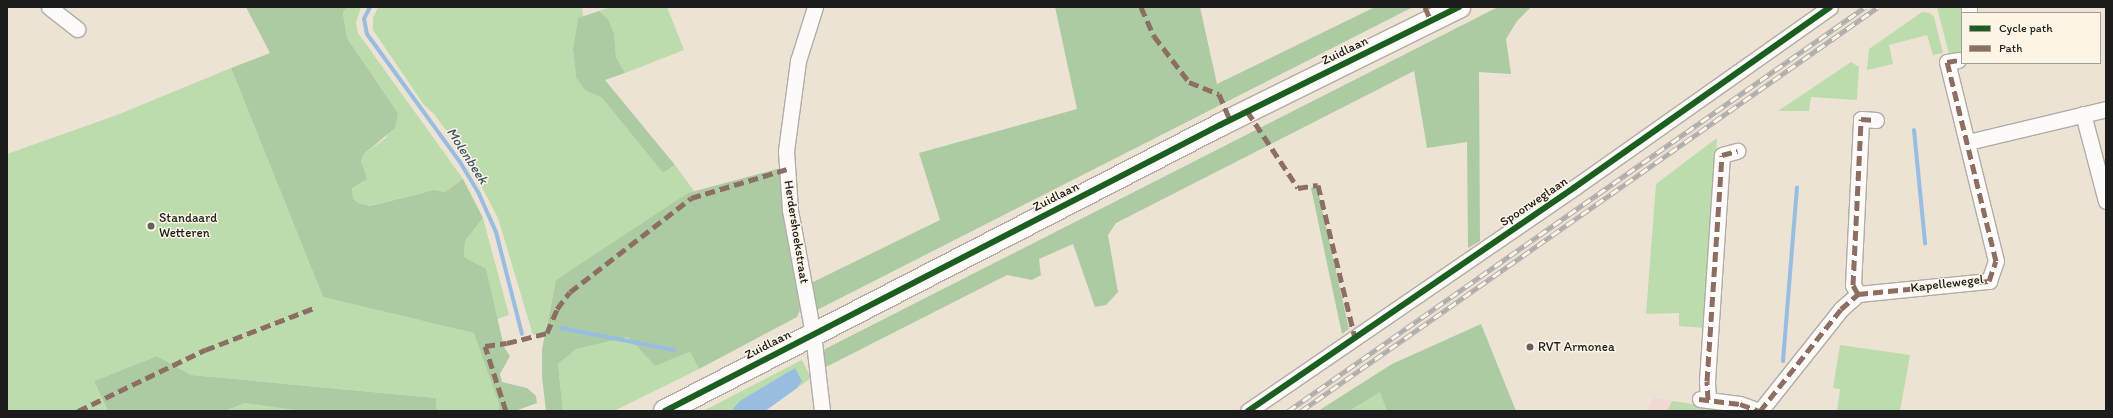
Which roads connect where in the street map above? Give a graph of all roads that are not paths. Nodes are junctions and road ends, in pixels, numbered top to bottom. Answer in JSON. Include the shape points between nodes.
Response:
{"nodes":[{"id":1,"x":49,"y":7,"type":"edge"},
{"id":2,"x":815,"y":7,"type":"edge"},
{"id":3,"x":1459,"y":7,"type":"edge"},
{"id":4,"x":1830,"y":7,"type":"edge"},
{"id":5,"x":78,"y":29,"type":"dead end"},
{"id":6,"x":1958,"y":60,"type":"dead end"},
{"id":7,"x":2106,"y":109,"type":"edge"},
{"id":8,"x":2084,"y":114,"type":"junction"},
{"id":9,"x":1876,"y":120,"type":"dead end"},
{"id":10,"x":1968,"y":142,"type":"junction"},
{"id":11,"x":1737,"y":151,"type":"dead end"},
{"id":12,"x":2106,"y":201,"type":"edge"},
{"id":13,"x":1858,"y":294,"type":"junction"},
{"id":14,"x":813,"y":334,"type":"junction"},
{"id":15,"x":665,"y":411,"type":"edge"},
{"id":16,"x":822,"y":411,"type":"edge"},
{"id":17,"x":1248,"y":411,"type":"edge"},
{"id":18,"x":1760,"y":411,"type":"edge"}],
"edges":[{"from":1,"to":5,"type":"street"},
{"from":2,"to":14,"type":"street","name":"Herdershoekstraat","via":[[798,61],[786,151],[790,210]]},
{"from":3,"to":14,"type":"main road","name":"Zuidlaan","via":[[1220,125]]},
{"from":4,"to":17,"type":"street","name":"Spoorweglaan","via":[[1575,187]]},
{"from":6,"to":10,"type":"street","name":"Kapellewegel","via":[[1947,62]]},
{"from":7,"to":8,"type":"street"},
{"from":8,"to":10,"type":"street"},
{"from":8,"to":12,"type":"street"},
{"from":9,"to":13,"type":"street","via":[[1861,119],[1853,286]]},
{"from":10,"to":13,"type":"street","name":"Kapellewegel","via":[[1996,261],[1989,281]]},
{"from":11,"to":18,"type":"street","via":[[1722,155],[1704,400],[1740,404]]},
{"from":13,"to":18,"type":"street","via":[[1841,309]]},
{"from":14,"to":15,"type":"main road","name":"Zuidlaan"},
{"from":14,"to":16,"type":"street","name":"Herdershoekstraat"}]}
